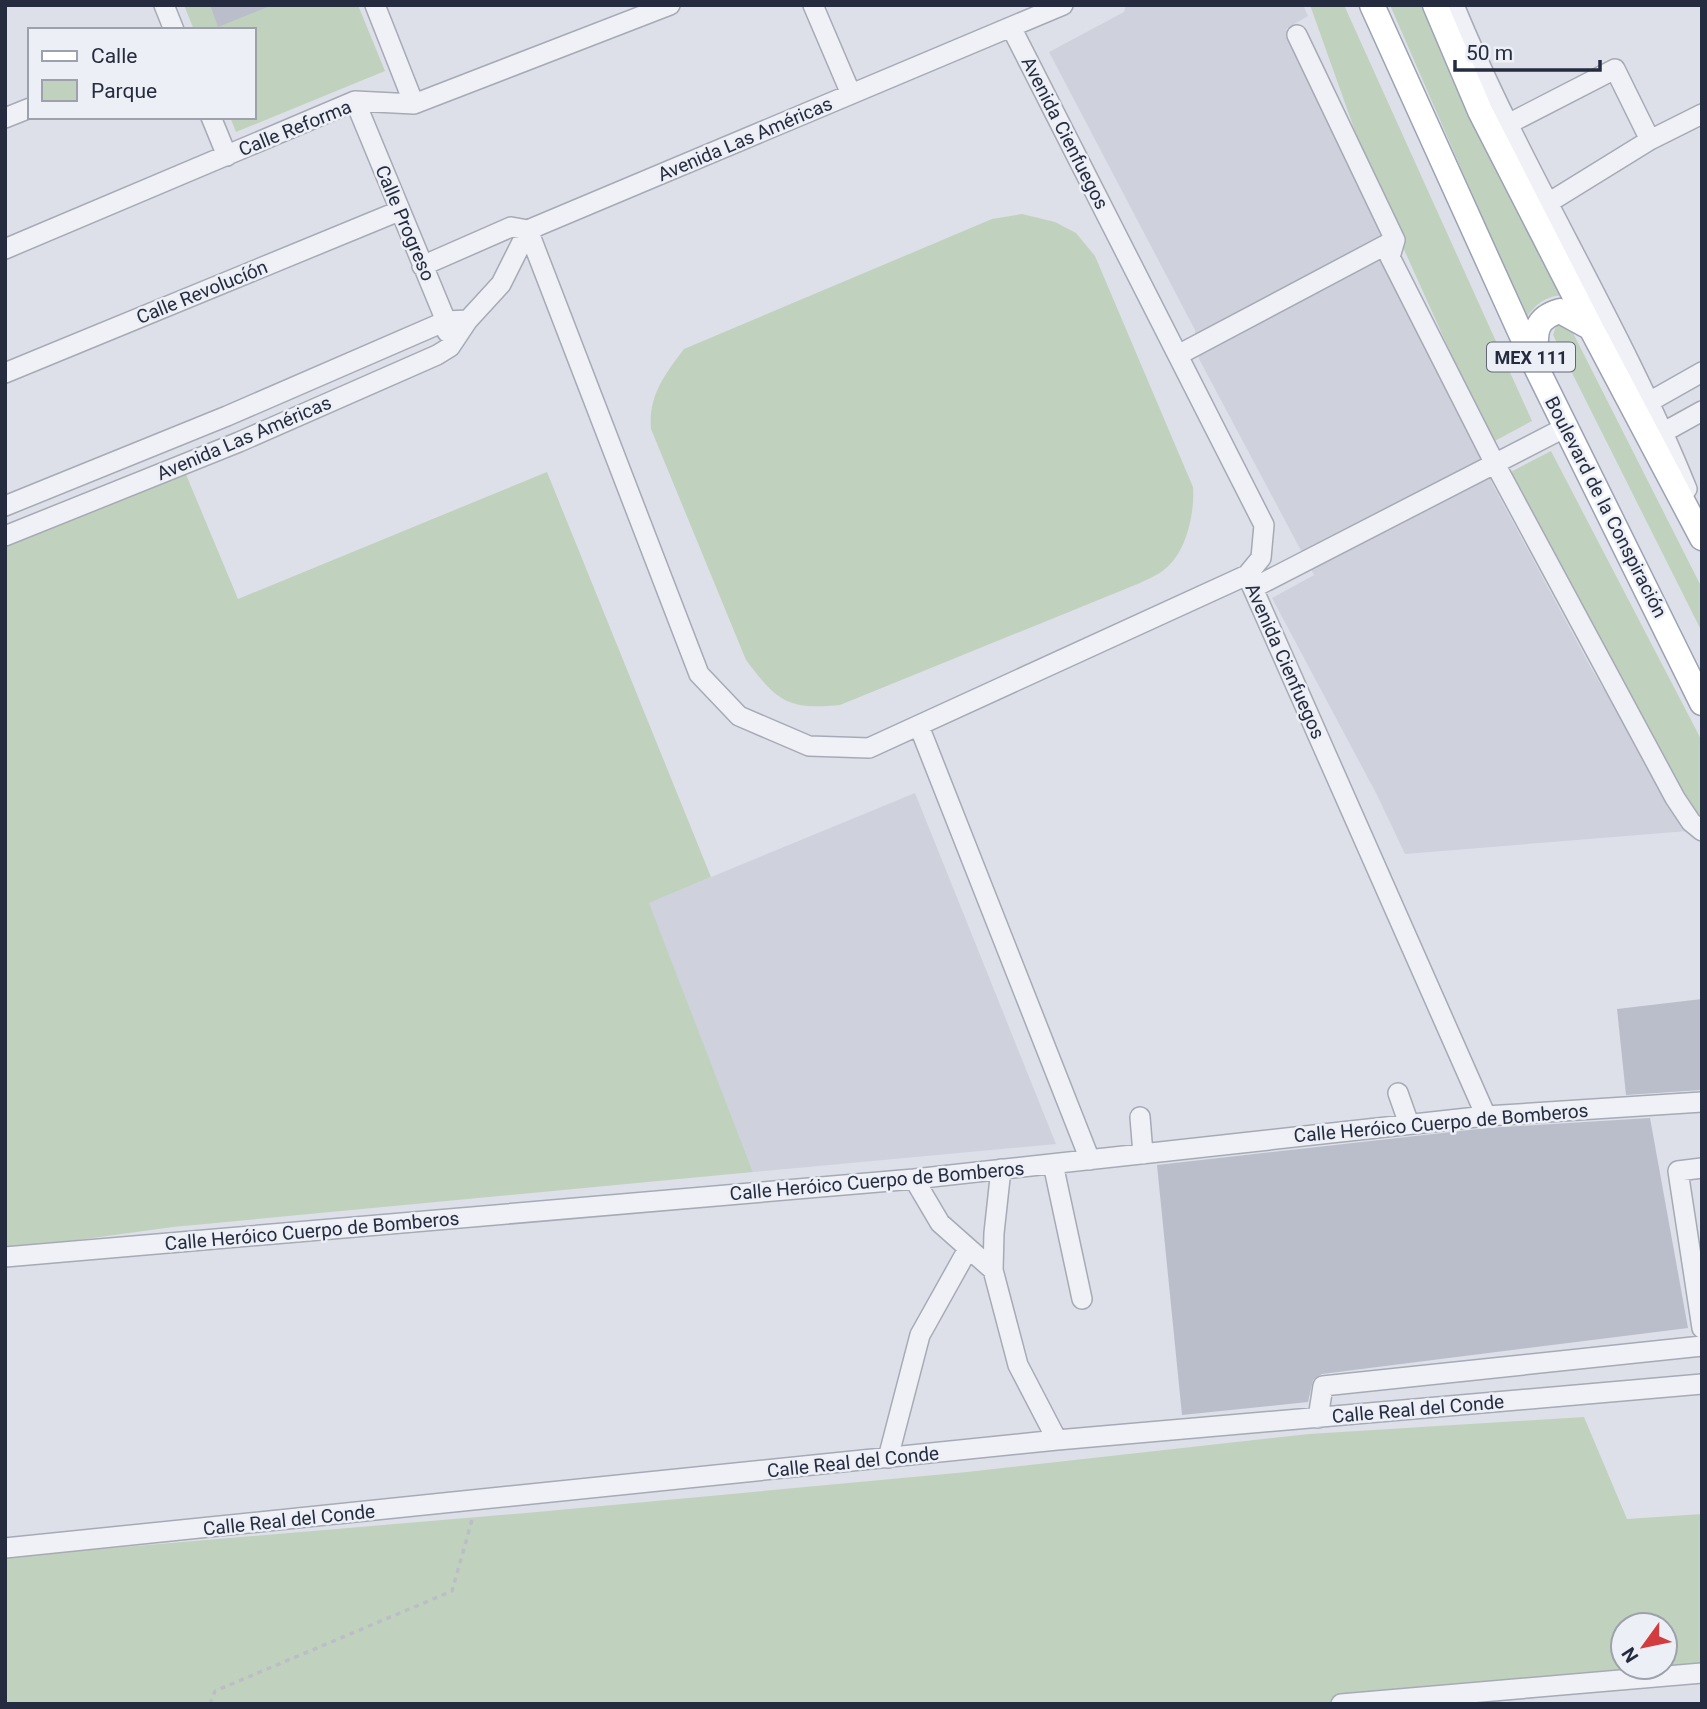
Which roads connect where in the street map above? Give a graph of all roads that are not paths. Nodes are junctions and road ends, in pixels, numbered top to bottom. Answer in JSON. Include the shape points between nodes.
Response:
{"nodes":[{"id":1,"x":164,"y":5,"type":"edge"},
{"id":2,"x":374,"y":5,"type":"edge"},
{"id":3,"x":670,"y":5,"type":"edge"},
{"id":4,"x":813,"y":5,"type":"edge"},
{"id":5,"x":1063,"y":5,"type":"edge"},
{"id":6,"x":1363,"y":5,"type":"edge"},
{"id":7,"x":1372,"y":5,"type":"edge"},
{"id":8,"x":1435,"y":5,"type":"edge"},
{"id":9,"x":1454,"y":5,"type":"edge"},
{"id":10,"x":1011,"y":27,"type":"junction"},
{"id":11,"x":173,"y":28,"type":"edge"},
{"id":12,"x":1297,"y":35,"type":"dead end"},
{"id":13,"x":1396,"y":61,"type":"junction"},
{"id":14,"x":851,"y":94,"type":"junction"},
{"id":15,"x":355,"y":102,"type":"junction"},
{"id":16,"x":414,"y":104,"type":"junction"},
{"id":17,"x":28,"y":109,"type":"edge"},
{"id":18,"x":1702,"y":114,"type":"edge"},
{"id":19,"x":5,"y":118,"type":"edge"},
{"id":20,"x":212,"y":119,"type":"edge"},
{"id":21,"x":1508,"y":124,"type":"junction"},
{"id":22,"x":1650,"y":140,"type":"junction"},
{"id":23,"x":227,"y":156,"type":"junction"},
{"id":24,"x":1548,"y":204,"type":"junction"},
{"id":25,"x":399,"y":211,"type":"junction"},
{"id":26,"x":528,"y":230,"type":"junction"},
{"id":27,"x":1395,"y":240,"type":"junction"},
{"id":28,"x":5,"y":249,"type":"edge"},
{"id":29,"x":422,"y":266,"type":"junction"},
{"id":30,"x":468,"y":320,"type":"junction"},
{"id":31,"x":446,"y":321,"type":"junction"},
{"id":32,"x":1591,"y":328,"type":"junction"},
{"id":33,"x":450,"y":347,"type":"junction"},
{"id":34,"x":1178,"y":355,"type":"junction"},
{"id":35,"x":1535,"y":367,"type":"junction"},
{"id":36,"x":1702,"y":372,"type":"edge"},
{"id":37,"x":5,"y":373,"type":"edge"},
{"id":38,"x":1649,"y":402,"type":"junction"},
{"id":39,"x":1702,"y":411,"type":"edge"},
{"id":40,"x":227,"y":416,"type":"junction"},
{"id":41,"x":1566,"y":427,"type":"junction"},
{"id":42,"x":1664,"y":432,"type":"junction"},
{"id":43,"x":239,"y":442,"type":"junction"},
{"id":44,"x":1494,"y":462,"type":"junction"},
{"id":45,"x":5,"y":506,"type":"edge"},
{"id":46,"x":1702,"y":525,"type":"edge"},
{"id":47,"x":5,"y":536,"type":"edge"},
{"id":48,"x":1702,"y":538,"type":"edge"},
{"id":49,"x":1250,"y":581,"type":"junction"},
{"id":50,"x":1676,"y":648,"type":"junction"},
{"id":51,"x":1702,"y":662,"type":"edge"},
{"id":52,"x":1702,"y":703,"type":"edge"},
{"id":53,"x":919,"y":726,"type":"junction"},
{"id":54,"x":1702,"y":831,"type":"edge"},
{"id":55,"x":1398,"y":1093,"type":"dead end"},
{"id":56,"x":1702,"y":1102,"type":"edge"},
{"id":57,"x":1486,"y":1116,"type":"junction"},
{"id":58,"x":1140,"y":1117,"type":"dead end"},
{"id":59,"x":1409,"y":1124,"type":"junction"},
{"id":60,"x":1143,"y":1154,"type":"junction"},
{"id":61,"x":1090,"y":1160,"type":"junction"},
{"id":62,"x":1053,"y":1164,"type":"junction"},
{"id":63,"x":1702,"y":1168,"type":"edge"},
{"id":64,"x":1001,"y":1169,"type":"junction"},
{"id":65,"x":914,"y":1179,"type":"junction"},
{"id":66,"x":968,"y":1249,"type":"junction"},
{"id":67,"x":5,"y":1257,"type":"edge"},
{"id":68,"x":993,"y":1270,"type":"junction"},
{"id":69,"x":1082,"y":1299,"type":"dead end"},
{"id":70,"x":1702,"y":1328,"type":"edge"},
{"id":71,"x":1702,"y":1346,"type":"edge"},
{"id":72,"x":1702,"y":1384,"type":"edge"},
{"id":73,"x":1318,"y":1418,"type":"junction"},
{"id":74,"x":1057,"y":1440,"type":"junction"},
{"id":75,"x":888,"y":1458,"type":"junction"},
{"id":76,"x":5,"y":1548,"type":"edge"},
{"id":77,"x":1702,"y":1673,"type":"edge"},
{"id":78,"x":1341,"y":1704,"type":"edge"}],
"edges":[{"from":1,"to":11,"type":"street"},
{"from":2,"to":16,"type":"street"},
{"from":3,"to":16,"type":"street","name":"Calle Reforma"},
{"from":4,"to":14,"type":"street"},
{"from":5,"to":10,"type":"street","name":"Avenida Las Américas"},
{"from":6,"to":13,"type":"main road"},
{"from":7,"to":13,"type":"main road","name":"Boulevard de la Conspiración","number":"MEX 111"},
{"from":8,"to":32,"type":"main road","number":"MEX 111","via":[[1480,111]]},
{"from":9,"to":21,"type":"street"},
{"from":10,"to":14,"type":"street","name":"Avenida Las Américas"},
{"from":10,"to":34,"type":"street","name":"Avenida Cienfuegos"},
{"from":12,"to":27,"type":"street"},
{"from":13,"to":35,"type":"main road","name":"Boulevard de la Conspiración","number":"MEX 111"},
{"from":14,"to":26,"type":"street","name":"Avenida Las Américas"},
{"from":15,"to":16,"type":"street","name":"Calle Reforma"},
{"from":15,"to":23,"type":"street","name":"Calle Reforma"},
{"from":15,"to":25,"type":"street","name":"Calle Progreso"},
{"from":17,"to":19,"type":"street"},
{"from":18,"to":22,"type":"street"},
{"from":20,"to":23,"type":"street"},
{"from":21,"to":22,"type":"street","via":[[1615,69]]},
{"from":21,"to":24,"type":"street"},
{"from":22,"to":24,"type":"street"},
{"from":23,"to":28,"type":"street","name":"Calle Reforma"},
{"from":24,"to":38,"type":"street"},
{"from":25,"to":29,"type":"street","name":"Calle Progreso"},
{"from":25,"to":37,"type":"street","name":"Calle Revolucíón"},
{"from":26,"to":29,"type":"street","via":[[511,227]]},
{"from":26,"to":30,"type":"street","name":"Avenida Las Américas","via":[[501,284]]},
{"from":26,"to":53,"type":"street","via":[[699,674],[739,716],[809,746],[869,748]]},
{"from":27,"to":34,"type":"street"},
{"from":27,"to":44,"type":"street","via":[[1391,257]]},
{"from":29,"to":31,"type":"street","name":"Calle Progreso"},
{"from":30,"to":31,"type":"street","name":"Avenida Las Américas"},
{"from":30,"to":33,"type":"street","name":"Avenida Las Américas"},
{"from":31,"to":33,"type":"street","name":"Calle Progreso"},
{"from":31,"to":40,"type":"street","name":"Avenida Las Américas"},
{"from":32,"to":35,"type":"main road","via":[[1560,311],[1547,314],[1538,324]]},
{"from":32,"to":48,"type":"main road","number":"MEX 111"},
{"from":33,"to":43,"type":"street","name":"Avenida Las Américas"},
{"from":34,"to":49,"type":"street","name":"Avenida Cienfuegos","via":[[1264,525],[1261,558]]},
{"from":35,"to":41,"type":"main road","name":"Boulevard de la Conspiración","number":"MEX 111"},
{"from":36,"to":38,"type":"street"},
{"from":38,"to":42,"type":"street"},
{"from":39,"to":42,"type":"street"},
{"from":40,"to":43,"type":"street"},
{"from":40,"to":45,"type":"street","name":"Avenida Las Américas"},
{"from":41,"to":44,"type":"street"},
{"from":41,"to":50,"type":"main road","name":"Boulevard de la Conspiración","number":"MEX 111"},
{"from":42,"to":46,"type":"street"},
{"from":43,"to":47,"type":"street","name":"Avenida Las Américas"},
{"from":44,"to":49,"type":"street"},
{"from":44,"to":54,"type":"street","via":[[1675,798]]},
{"from":49,"to":53,"type":"street"},
{"from":49,"to":57,"type":"street","name":"Avenida Cienfuegos"},
{"from":50,"to":51,"type":"main road"},
{"from":50,"to":52,"type":"main road","name":"Boulevard de la Conspiración","number":"MEX 111"},
{"from":53,"to":61,"type":"street"},
{"from":55,"to":59,"type":"street"},
{"from":56,"to":57,"type":"street","name":"Calle Heróico Cuerpo de Bomberos"},
{"from":57,"to":59,"type":"street","name":"Calle Heróico Cuerpo de Bomberos"},
{"from":58,"to":60,"type":"street"},
{"from":59,"to":60,"type":"street","name":"Calle Heróico Cuerpo de Bomberos"},
{"from":60,"to":61,"type":"street","name":"Calle Heróico Cuerpo de Bomberos"},
{"from":61,"to":62,"type":"street","name":"Calle Heróico Cuerpo de Bomberos"},
{"from":62,"to":64,"type":"street","name":"Calle Heróico Cuerpo de Bomberos"},
{"from":62,"to":69,"type":"street"},
{"from":63,"to":70,"type":"street","via":[[1678,1171]]},
{"from":64,"to":65,"type":"street","name":"Calle Heróico Cuerpo de Bomberos"},
{"from":64,"to":68,"type":"street"},
{"from":65,"to":66,"type":"street","via":[[940,1223]]},
{"from":65,"to":67,"type":"street","name":"Calle Heróico Cuerpo de Bomberos"},
{"from":66,"to":68,"type":"street"},
{"from":66,"to":75,"type":"street","via":[[920,1335]]},
{"from":68,"to":74,"type":"street","via":[[1018,1365]]},
{"from":71,"to":73,"type":"street","via":[[1323,1386]]},
{"from":72,"to":73,"type":"street","name":"Calle Real del Conde"},
{"from":73,"to":74,"type":"street","name":"Calle Real del Conde"},
{"from":74,"to":75,"type":"street","name":"Calle Real del Conde"},
{"from":75,"to":76,"type":"street","name":"Calle Real del Conde"},
{"from":77,"to":78,"type":"street"}]}
